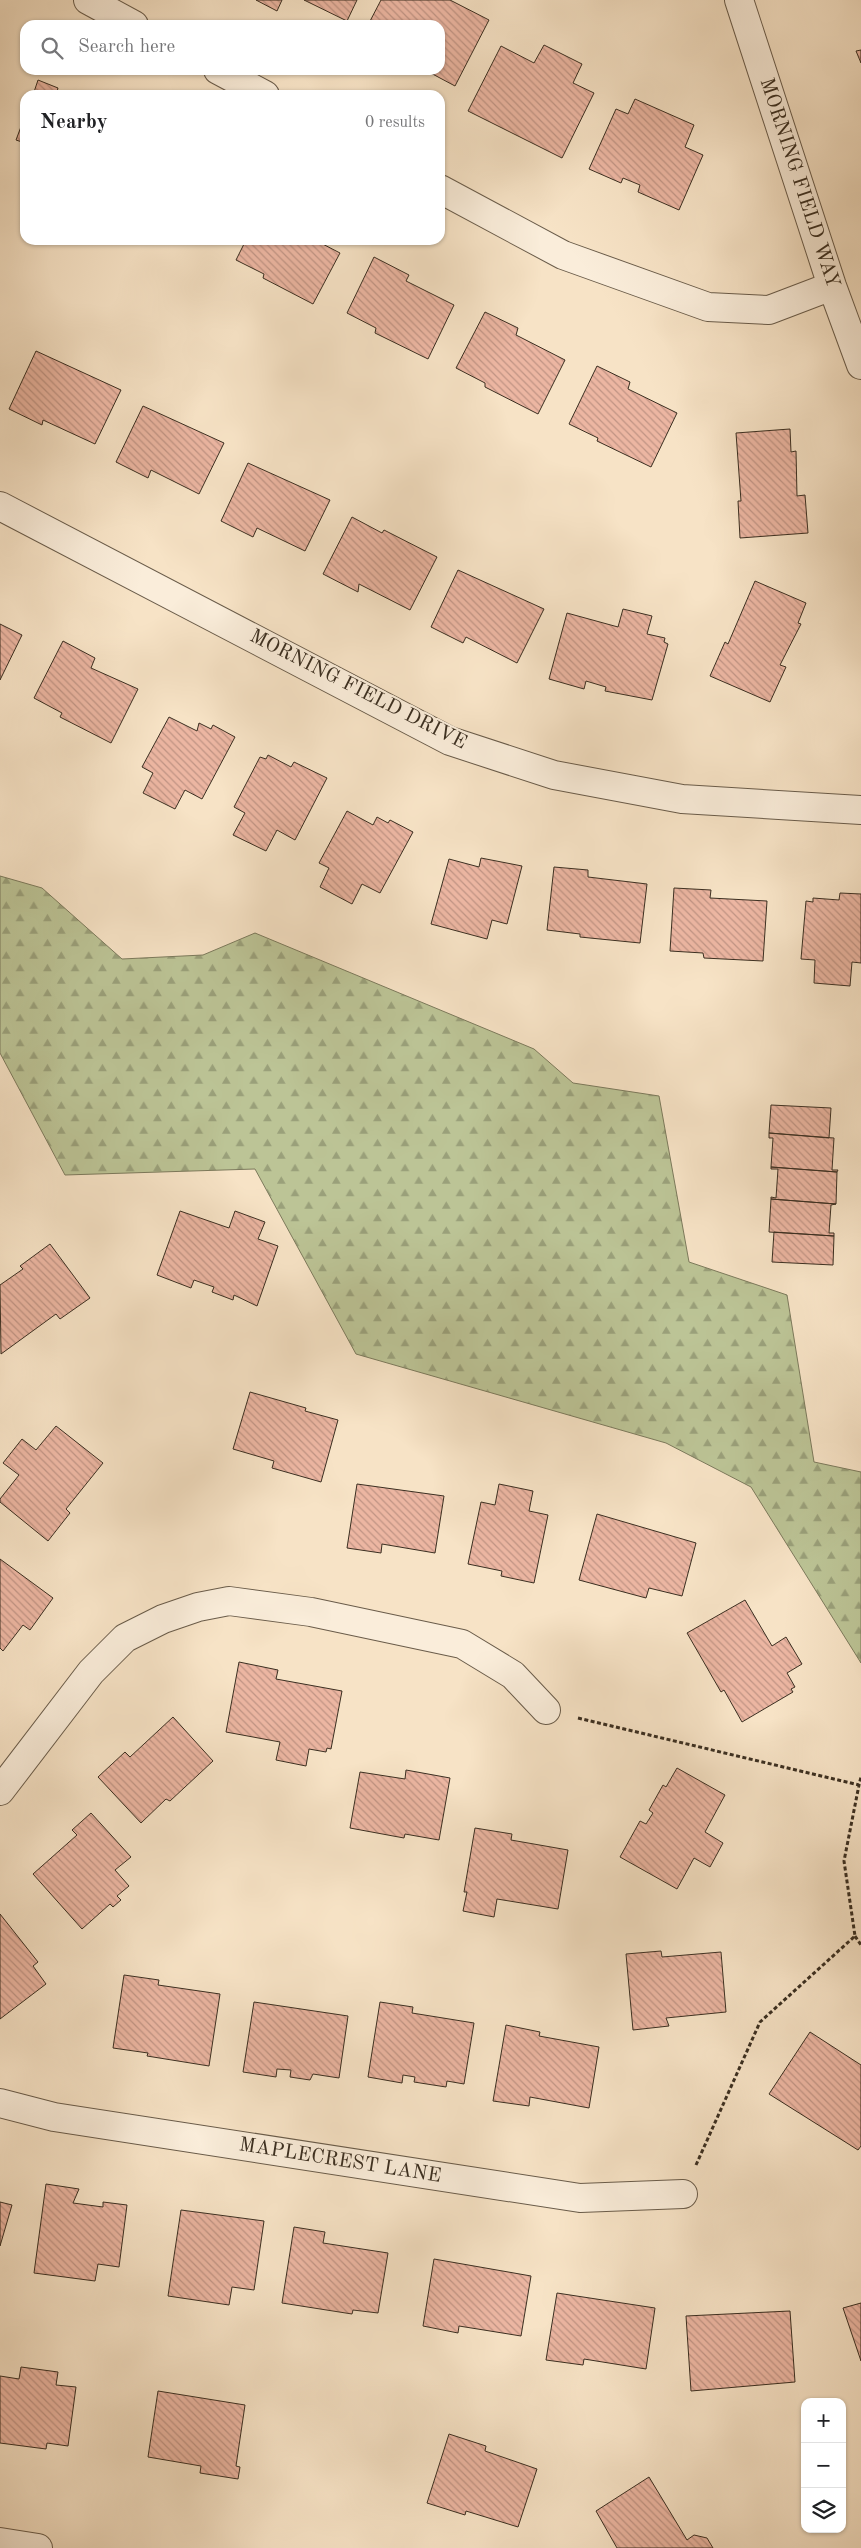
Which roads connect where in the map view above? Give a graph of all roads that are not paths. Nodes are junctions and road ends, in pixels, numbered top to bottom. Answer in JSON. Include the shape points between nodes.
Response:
{"nodes":[{"id":1,"x":88,"y":0,"type":"edge"},
{"id":2,"x":739,"y":0,"type":"edge"},
{"id":3,"x":125,"y":20,"type":"edge"},
{"id":4,"x":227,"y":75,"type":"edge"},
{"id":5,"x":256,"y":90,"type":"edge"},
{"id":6,"x":445,"y":192,"type":"edge"},
{"id":7,"x":832,"y":286,"type":"junction"},
{"id":8,"x":861,"y":364,"type":"edge"},
{"id":9,"x":0,"y":506,"type":"edge"},
{"id":10,"x":861,"y":810,"type":"edge"},
{"id":11,"x":546,"y":1710,"type":"road end"},
{"id":12,"x":0,"y":1791,"type":"edge"},
{"id":13,"x":0,"y":2103,"type":"edge"},
{"id":14,"x":683,"y":2194,"type":"road end"},
{"id":15,"x":0,"y":2542,"type":"edge"},
{"id":16,"x":38,"y":2548,"type":"edge"}],
"edges":[{"from":1,"to":3,"type":"street"},
{"from":2,"to":7,"type":"street","name":"MORNING FIELD WAY"},
{"from":4,"to":5,"type":"street"},
{"from":6,"to":7,"type":"street","via":[[563,255],[708,307],[769,310]]},
{"from":7,"to":8,"type":"street","name":"MORNING FIELD WAY"},
{"from":9,"to":10,"type":"street","name":"MORNING FIELD DRIVE","via":[[450,741],[554,775],[682,799]]},
{"from":11,"to":12,"type":"street","via":[[513,1675],[462,1644],[311,1612],[229,1601],[163,1618],[125,1638],[91,1672]]},
{"from":13,"to":14,"type":"street","name":"MAPLECREST LANE","via":[[54,2117],[580,2198]]},
{"from":15,"to":16,"type":"street"}]}
